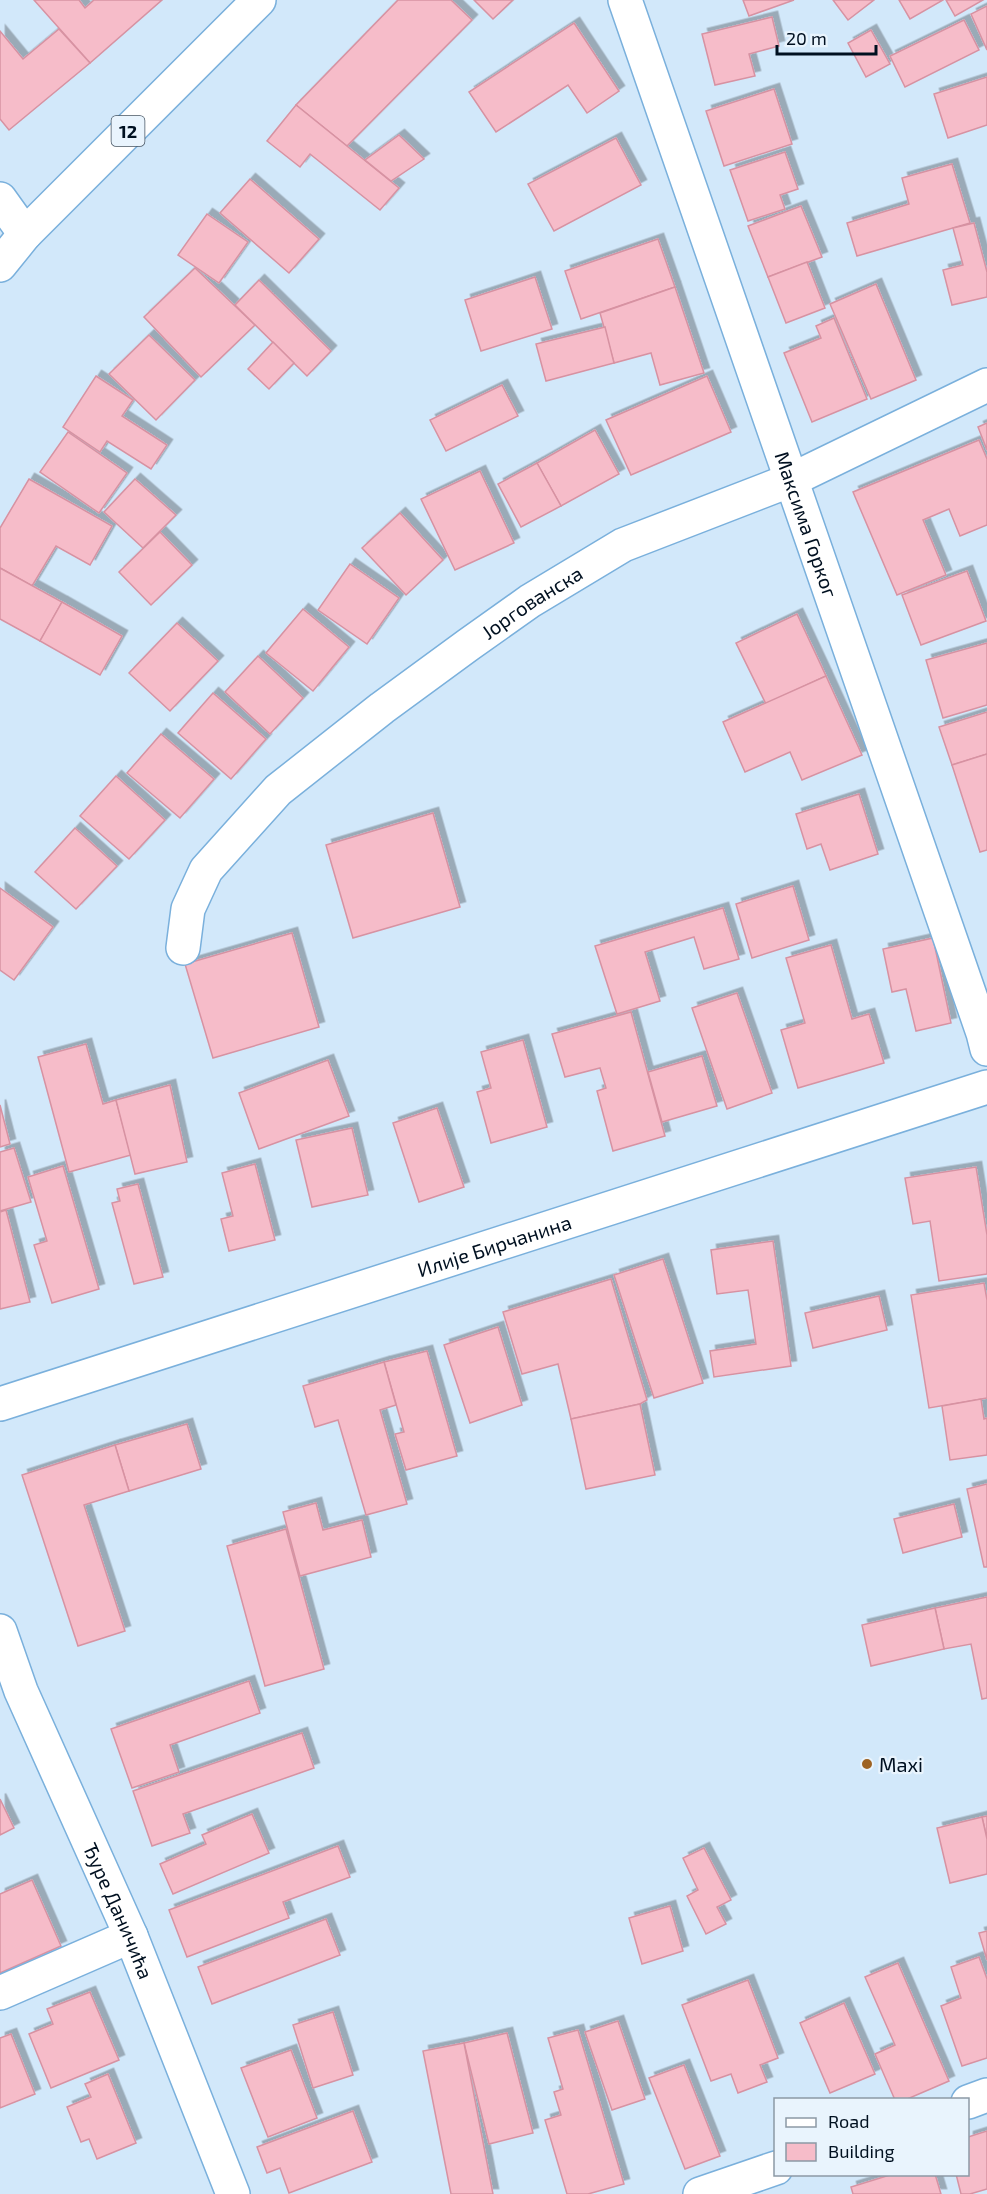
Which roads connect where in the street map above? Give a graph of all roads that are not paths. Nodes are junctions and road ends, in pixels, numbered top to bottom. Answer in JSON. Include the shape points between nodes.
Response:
{"nodes":[{"id":1,"x":259,"y":0,"type":"edge"},
{"id":2,"x":625,"y":0,"type":"edge"},
{"id":3,"x":0,"y":199,"type":"edge"},
{"id":4,"x":25,"y":234,"type":"junction"},
{"id":5,"x":0,"y":265,"type":"edge"},
{"id":6,"x":987,"y":385,"type":"edge"},
{"id":7,"x":791,"y":480,"type":"junction"},
{"id":8,"x":183,"y":948,"type":"dead end"},
{"id":9,"x":987,"y":1049,"type":"edge"},
{"id":10,"x":987,"y":1087,"type":"edge"},
{"id":11,"x":0,"y":1404,"type":"edge"},
{"id":12,"x":0,"y":1631,"type":"edge"},
{"id":13,"x":131,"y":1936,"type":"junction"},
{"id":14,"x":0,"y":1993,"type":"edge"},
{"id":15,"x":987,"y":2095,"type":"edge"},
{"id":16,"x":969,"y":2102,"type":"edge"},
{"id":17,"x":774,"y":2169,"type":"edge"},
{"id":18,"x":233,"y":2194,"type":"edge"},
{"id":19,"x":700,"y":2194,"type":"edge"}],
"edges":[{"from":1,"to":4,"type":"street","number":"12"},
{"from":2,"to":7,"type":"street","name":"Максима Горког"},
{"from":3,"to":4,"type":"street"},
{"from":4,"to":5,"type":"street","number":"12"},
{"from":6,"to":7,"type":"street","name":"Јоргованска"},
{"from":7,"to":8,"type":"street","name":"Јоргованска","via":[[623,545],[530,601],[382,708],[278,790],[206,870],[188,909]]},
{"from":7,"to":9,"type":"street","name":"Максима Горког"},
{"from":10,"to":11,"type":"street","name":"Илије Бирчанина"},
{"from":12,"to":13,"type":"street","name":"Ђуре Даничића","via":[[21,1690]]},
{"from":13,"to":14,"type":"street"},
{"from":13,"to":18,"type":"street","name":"Ђуре Даничића"},
{"from":15,"to":16,"type":"street"},
{"from":17,"to":19,"type":"street"}]}
